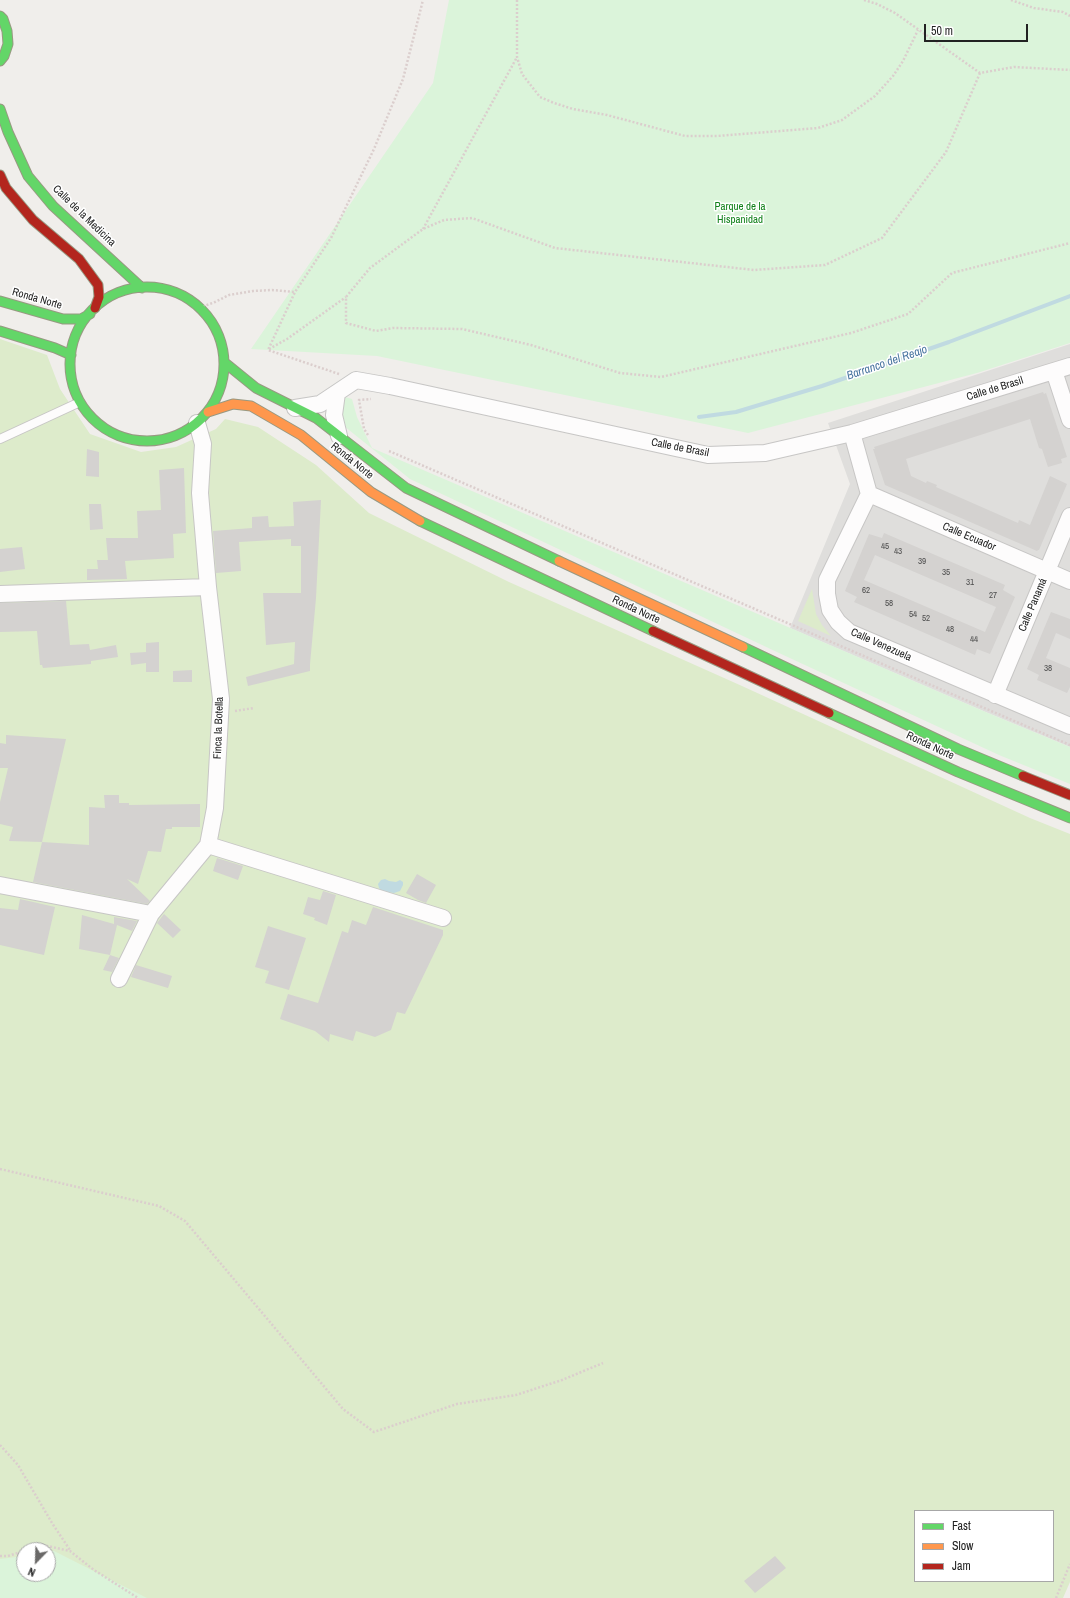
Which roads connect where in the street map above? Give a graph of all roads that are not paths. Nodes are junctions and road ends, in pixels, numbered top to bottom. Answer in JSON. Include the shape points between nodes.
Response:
{"nodes":[{"id":1,"x":0,"y":16,"type":"edge"},
{"id":2,"x":0,"y":61,"type":"edge"},
{"id":3,"x":0,"y":109,"type":"edge"},
{"id":4,"x":0,"y":176,"type":"edge"},
{"id":5,"x":142,"y":288,"type":"junction"},
{"id":6,"x":0,"y":301,"type":"edge"},
{"id":7,"x":92,"y":311,"type":"junction"},
{"id":8,"x":0,"y":331,"type":"edge"},
{"id":9,"x":71,"y":355,"type":"junction"},
{"id":10,"x":224,"y":362,"type":"junction"},
{"id":11,"x":1070,"y":366,"type":"edge"},
{"id":12,"x":1054,"y":371,"type":"junction"},
{"id":13,"x":337,"y":393,"type":"junction"},
{"id":14,"x":80,"y":402,"type":"junction"},
{"id":15,"x":295,"y":408,"type":"junction"},
{"id":16,"x":203,"y":417,"type":"junction"},
{"id":17,"x":1070,"y":420,"type":"edge"},
{"id":18,"x":852,"y":433,"type":"junction"},
{"id":19,"x":338,"y":436,"type":"junction"},
{"id":20,"x":0,"y":439,"type":"edge"},
{"id":21,"x":868,"y":494,"type":"junction"},
{"id":22,"x":1070,"y":516,"type":"edge"},
{"id":23,"x":1047,"y":571,"type":"junction"},
{"id":24,"x":1070,"y":581,"type":"edge"},
{"id":25,"x":208,"y":587,"type":"junction"},
{"id":26,"x":0,"y":594,"type":"edge"},
{"id":27,"x":995,"y":695,"type":"junction"},
{"id":28,"x":1070,"y":726,"type":"edge"},
{"id":29,"x":1070,"y":795,"type":"edge"},
{"id":30,"x":1070,"y":818,"type":"edge"},
{"id":31,"x":208,"y":845,"type":"junction"},
{"id":32,"x":0,"y":885,"type":"edge"},
{"id":33,"x":151,"y":914,"type":"junction"},
{"id":34,"x":443,"y":918,"type":"dead end"},
{"id":35,"x":119,"y":979,"type":"dead end"}],
"edges":[{"from":1,"to":2,"type":"main road","via":[[7,31],[8,44]]},
{"from":3,"to":5,"type":"main road","name":"Calle de la Medicina","via":[[28,176],[53,206]]},
{"from":4,"to":7,"type":"main road","via":[[6,188],[33,220],[79,259],[98,285],[100,297]]},
{"from":5,"to":7,"type":"main road","name":"Ronda Norte","via":[[117,294]]},
{"from":5,"to":10,"type":"main road","name":"Ronda Norte","via":[[158,288],[173,292],[187,298],[199,308],[217,332]]},
{"from":6,"to":7,"type":"main road","name":"Ronda Norte","via":[[63,319],[81,319]]},
{"from":7,"to":9,"type":"main road","name":"Ronda Norte","via":[[77,333]]},
{"from":8,"to":9,"type":"main road"},
{"from":9,"to":14,"type":"main road","name":"Ronda Norte","via":[[72,377]]},
{"from":10,"to":15,"type":"main road","name":"Ronda Norte","via":[[256,388]]},
{"from":10,"to":16,"type":"main road","name":"Ronda Norte","via":[[220,388],[214,403]]},
{"from":11,"to":12,"type":"street","name":"Calle de Brasil"},
{"from":12,"to":17,"type":"street"},
{"from":12,"to":18,"type":"street","name":"Calle de Brasil"},
{"from":13,"to":15,"type":"street","via":[[320,404]]},
{"from":13,"to":18,"type":"street","name":"Calle de Brasil","via":[[356,380],[708,455],[765,453]]},
{"from":13,"to":19,"type":"street","via":[[334,415]]},
{"from":14,"to":16,"type":"main road","name":"Ronda Norte","via":[[94,420],[113,433],[134,440],[157,441],[178,435]]},
{"from":14,"to":20,"type":"lane"},
{"from":15,"to":19,"type":"main road","name":"Ronda Norte","via":[[316,418]]},
{"from":16,"to":25,"type":"street","name":"Finca la Botella","via":[[200,493]]},
{"from":16,"to":30,"type":"main road","name":"Ronda Norte","via":[[233,404],[251,406],[301,435],[371,492],[412,517],[944,766]]},
{"from":18,"to":21,"type":"street"},
{"from":19,"to":29,"type":"main road","name":"Ronda Norte","via":[[406,488],[958,749]]},
{"from":21,"to":23,"type":"street","name":"Calle Ecuador"},
{"from":21,"to":27,"type":"street","name":"Calle Venezuela","via":[[828,580],[830,610],[849,632]]},
{"from":22,"to":23,"type":"street","name":"Calle Panamá"},
{"from":23,"to":24,"type":"street","name":"Calle Ecuador"},
{"from":23,"to":27,"type":"street","name":"Calle Panamá"},
{"from":25,"to":26,"type":"street"},
{"from":25,"to":31,"type":"street","name":"Finca la Botella","via":[[221,699],[215,808]]},
{"from":27,"to":28,"type":"street","name":"Calle Venezuela"},
{"from":31,"to":33,"type":"street","name":"Finca la Botella"},
{"from":31,"to":34,"type":"street"},
{"from":32,"to":33,"type":"street"},
{"from":33,"to":35,"type":"street","name":"Finca la Botella"}]}
